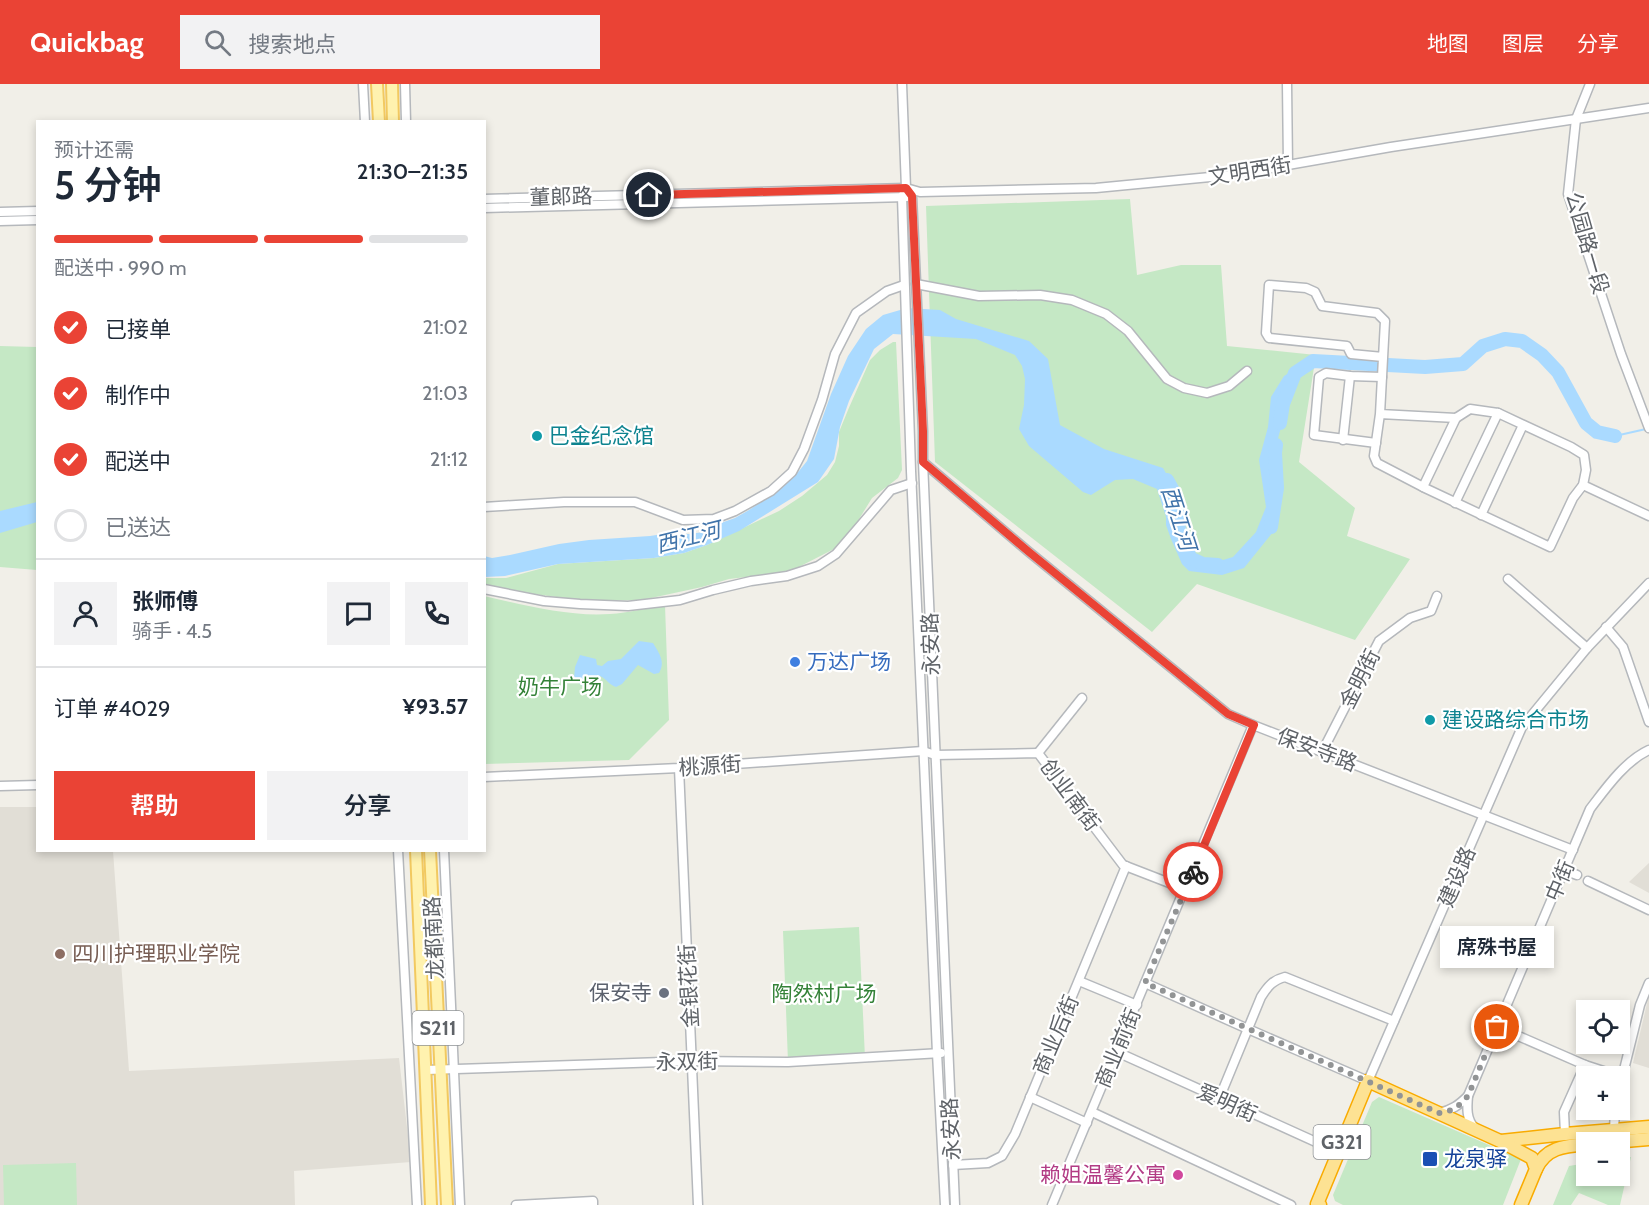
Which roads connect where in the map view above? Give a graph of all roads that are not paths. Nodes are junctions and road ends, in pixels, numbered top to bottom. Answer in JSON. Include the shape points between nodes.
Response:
{"nodes":[{"id":1,"x":363,"y":84,"type":"edge"},
{"id":2,"x":377,"y":84,"type":"edge"},
{"id":3,"x":392,"y":84,"type":"edge"},
{"id":4,"x":405,"y":84,"type":"edge"},
{"id":5,"x":902,"y":84,"type":"edge"},
{"id":6,"x":1287,"y":84,"type":"edge"},
{"id":7,"x":1590,"y":84,"type":"edge"},
{"id":8,"x":1649,"y":108,"type":"edge"},
{"id":9,"x":1576,"y":119,"type":"junction"},
{"id":10,"x":365,"y":120,"type":"edge"},
{"id":11,"x":379,"y":120,"type":"edge"},
{"id":12,"x":393,"y":120,"type":"edge"},
{"id":13,"x":406,"y":120,"type":"edge"},
{"id":14,"x":1288,"y":165,"type":"junction"},
{"id":15,"x":906,"y":188,"type":"junction"},
{"id":16,"x":916,"y":194,"type":"junction"},
{"id":17,"x":902,"y":197,"type":"junction"},
{"id":18,"x":486,"y":199,"type":"edge"},
{"id":19,"x":486,"y":208,"type":"edge"},
{"id":20,"x":36,"y":211,"type":"edge"},
{"id":21,"x":0,"y":212,"type":"edge"},
{"id":22,"x":36,"y":220,"type":"edge"},
{"id":23,"x":0,"y":221,"type":"edge"},
{"id":24,"x":916,"y":284,"type":"junction"},
{"id":25,"x":904,"y":285,"type":"junction"},
{"id":26,"x":1383,"y":358,"type":"junction"},
{"id":27,"x":1247,"y":371,"type":"dead end"},
{"id":28,"x":1382,"y":374,"type":"junction"},
{"id":29,"x":1350,"y":376,"type":"junction"},
{"id":30,"x":1498,"y":413,"type":"junction"},
{"id":31,"x":1380,"y":414,"type":"junction"},
{"id":32,"x":1456,"y":418,"type":"junction"},
{"id":33,"x":1523,"y":425,"type":"junction"},
{"id":34,"x":1649,"y":428,"type":"edge"},
{"id":35,"x":1343,"y":440,"type":"junction"},
{"id":36,"x":1376,"y":443,"type":"junction"},
{"id":37,"x":923,"y":462,"type":"junction"},
{"id":38,"x":912,"y":483,"type":"junction"},
{"id":39,"x":1583,"y":485,"type":"junction"},
{"id":40,"x":1423,"y":487,"type":"junction"},
{"id":41,"x":1455,"y":503,"type":"junction"},
{"id":42,"x":486,"y":507,"type":"edge"},
{"id":43,"x":1481,"y":515,"type":"junction"},
{"id":44,"x":1649,"y":516,"type":"edge"},
{"id":45,"x":1508,"y":579,"type":"dead end"},
{"id":46,"x":1649,"y":582,"type":"edge"},
{"id":47,"x":486,"y":589,"type":"edge"},
{"id":48,"x":1437,"y":596,"type":"dead end"},
{"id":49,"x":1606,"y":627,"type":"junction"},
{"id":50,"x":1587,"y":648,"type":"junction"},
{"id":51,"x":1082,"y":698,"type":"dead end"},
{"id":52,"x":1649,"y":722,"type":"edge"},
{"id":53,"x":1254,"y":725,"type":"junction"},
{"id":54,"x":1649,"y":750,"type":"edge"},
{"id":55,"x":923,"y":751,"type":"junction"},
{"id":56,"x":1322,"y":752,"type":"junction"},
{"id":57,"x":1038,"y":753,"type":"junction"},
{"id":58,"x":935,"y":755,"type":"junction"},
{"id":59,"x":679,"y":768,"type":"junction"},
{"id":60,"x":486,"y":777,"type":"edge"},
{"id":61,"x":36,"y":785,"type":"edge"},
{"id":62,"x":0,"y":786,"type":"edge"},
{"id":63,"x":1484,"y":815,"type":"junction"},
{"id":64,"x":1573,"y":850,"type":"junction"},
{"id":65,"x":398,"y":852,"type":"edge"},
{"id":66,"x":416,"y":852,"type":"edge"},
{"id":67,"x":430,"y":852,"type":"edge"},
{"id":68,"x":444,"y":852,"type":"edge"},
{"id":69,"x":1126,"y":866,"type":"junction"},
{"id":70,"x":1564,"y":870,"type":"junction"},
{"id":71,"x":1577,"y":875,"type":"dead end"},
{"id":72,"x":1588,"y":881,"type":"dead end"},
{"id":73,"x":1185,"y":889,"type":"junction"},
{"id":74,"x":1649,"y":910,"type":"edge"},
{"id":75,"x":1079,"y":981,"type":"junction"},
{"id":76,"x":1145,"y":983,"type":"junction"},
{"id":77,"x":1649,"y":983,"type":"edge"},
{"id":78,"x":1137,"y":1005,"type":"junction"},
{"id":79,"x":1394,"y":1021,"type":"junction"},
{"id":80,"x":1248,"y":1029,"type":"junction"},
{"id":81,"x":1516,"y":1035,"type":"tunnel mouth"},
{"id":82,"x":948,"y":1052,"type":"junction"},
{"id":83,"x":1117,"y":1052,"type":"junction"},
{"id":84,"x":937,"y":1053,"type":"junction"},
{"id":85,"x":692,"y":1061,"type":"junction"},
{"id":86,"x":1585,"y":1065,"type":"joint"},
{"id":87,"x":1625,"y":1066,"type":"edge"},
{"id":88,"x":426,"y":1070,"type":"junction"},
{"id":89,"x":454,"y":1070,"type":"junction"},
{"id":90,"x":440,"y":1071,"type":"junction"},
{"id":91,"x":1368,"y":1081,"type":"junction"},
{"id":92,"x":1468,"y":1096,"type":"junction"},
{"id":93,"x":1030,"y":1098,"type":"junction"},
{"id":94,"x":1219,"y":1099,"type":"junction"},
{"id":95,"x":1092,"y":1112,"type":"junction"},
{"id":96,"x":1439,"y":1113,"type":"junction"},
{"id":97,"x":1614,"y":1120,"type":"edge"},
{"id":98,"x":1087,"y":1123,"type":"junction"},
{"id":99,"x":1649,"y":1127,"type":"edge"},
{"id":100,"x":1614,"y":1130,"type":"junction"},
{"id":101,"x":1483,"y":1134,"type":"junction"},
{"id":102,"x":1564,"y":1134,"type":"junction"},
{"id":103,"x":1649,"y":1139,"type":"edge"},
{"id":104,"x":1500,"y":1141,"type":"junction"},
{"id":105,"x":1630,"y":1141,"type":"edge"},
{"id":106,"x":1576,"y":1145,"type":"edge"},
{"id":107,"x":1338,"y":1152,"type":"junction"},
{"id":108,"x":953,"y":1165,"type":"junction"},
{"id":109,"x":1536,"y":1169,"type":"junction"},
{"id":110,"x":417,"y":1205,"type":"edge"},
{"id":111,"x":431,"y":1205,"type":"edge"},
{"id":112,"x":447,"y":1205,"type":"edge"},
{"id":113,"x":460,"y":1205,"type":"edge"},
{"id":114,"x":516,"y":1205,"type":"edge"},
{"id":115,"x":593,"y":1205,"type":"edge"},
{"id":116,"x":698,"y":1205,"type":"edge"},
{"id":117,"x":945,"y":1205,"type":"edge"},
{"id":118,"x":956,"y":1205,"type":"edge"},
{"id":119,"x":1052,"y":1205,"type":"edge"},
{"id":120,"x":1291,"y":1205,"type":"edge"},
{"id":121,"x":1318,"y":1205,"type":"edge"},
{"id":122,"x":1521,"y":1205,"type":"edge"}],
"edges":[{"from":1,"to":10,"type":"street"},
{"from":2,"to":11,"type":"main road"},
{"from":3,"to":12,"type":"main road"},
{"from":4,"to":13,"type":"street"},
{"from":5,"to":15,"type":"street"},
{"from":6,"to":14,"type":"street"},
{"from":7,"to":9,"type":"street","name":"公园路一段"},
{"from":8,"to":9,"type":"street","name":"文明西街"},
{"from":9,"to":14,"type":"street","name":"文明西街"},
{"from":9,"to":34,"type":"street","name":"公园路一段","via":[[1568,194]]},
{"from":14,"to":16,"type":"street","name":"文明西街","via":[[1096,189]]},
{"from":15,"to":16,"type":"street"},
{"from":15,"to":17,"type":"street"},
{"from":15,"to":18,"type":"street","name":"董郞路"},
{"from":16,"to":17,"type":"street","name":"董郞路"},
{"from":16,"to":24,"type":"street","name":"永安路"},
{"from":17,"to":19,"type":"street","name":"董郞路"},
{"from":17,"to":25,"type":"street"},
{"from":20,"to":21,"type":"street"},
{"from":22,"to":23,"type":"street"},
{"from":24,"to":27,"type":"street","via":[[979,296],[1040,295],[1072,300],[1106,314],[1128,331],[1167,379],[1184,388],[1207,393],[1229,386]]},
{"from":24,"to":37,"type":"street","name":"永安路"},
{"from":25,"to":38,"type":"street"},
{"from":25,"to":42,"type":"street","via":[[887,291],[856,313],[835,354],[804,449],[792,471],[771,491],[735,511],[714,519],[683,520],[635,502]]},
{"from":26,"to":26,"type":"street","via":[[1385,321],[1377,313],[1322,306],[1315,292],[1306,288],[1269,285],[1269,338],[1347,346],[1351,354]]},
{"from":26,"to":28,"type":"street"},
{"from":28,"to":29,"type":"street"},
{"from":28,"to":31,"type":"street"},
{"from":29,"to":35,"type":"street"},
{"from":29,"to":35,"type":"street","via":[[1326,373],[1319,377],[1314,435]]},
{"from":30,"to":32,"type":"street","via":[[1470,409]]},
{"from":30,"to":33,"type":"street"},
{"from":30,"to":41,"type":"street"},
{"from":31,"to":32,"type":"street"},
{"from":31,"to":36,"type":"street"},
{"from":32,"to":40,"type":"street"},
{"from":33,"to":39,"type":"street","via":[[1584,455]]},
{"from":33,"to":43,"type":"street"},
{"from":35,"to":36,"type":"street"},
{"from":36,"to":40,"type":"street","via":[[1377,463]]},
{"from":37,"to":53,"type":"street","name":"保安寺路","via":[[1228,714]]},
{"from":37,"to":58,"type":"street","name":"永安路"},
{"from":38,"to":47,"type":"street","via":[[891,490],[836,554],[818,566],[787,576],[751,581],[680,600],[628,606],[544,601]]},
{"from":38,"to":55,"type":"street"},
{"from":39,"to":43,"type":"street","via":[[1550,547]]},
{"from":39,"to":44,"type":"street"},
{"from":40,"to":41,"type":"street"},
{"from":41,"to":43,"type":"street"},
{"from":45,"to":50,"type":"street"},
{"from":46,"to":49,"type":"street","name":"建设路"},
{"from":48,"to":56,"type":"street","name":"金明街","via":[[1431,611],[1410,618],[1379,641]]},
{"from":49,"to":50,"type":"street","name":"建设路"},
{"from":49,"to":52,"type":"street","via":[[1623,647]]},
{"from":50,"to":63,"type":"street","name":"建设路","via":[[1522,727]]},
{"from":51,"to":57,"type":"street"},
{"from":53,"to":56,"type":"street","name":"保安寺路"},
{"from":53,"to":73,"type":"street","name":"商业前街"},
{"from":54,"to":64,"type":"street","name":"中街","via":[[1613,779],[1590,809]]},
{"from":55,"to":58,"type":"street","name":"桃源街"},
{"from":55,"to":59,"type":"street","name":"桃源街"},
{"from":55,"to":84,"type":"street"},
{"from":56,"to":63,"type":"street","name":"保安寺路"},
{"from":57,"to":58,"type":"street","name":"创业南街"},
{"from":57,"to":69,"type":"street","name":"创业南街"},
{"from":58,"to":82,"type":"street","name":"永安路"},
{"from":59,"to":60,"type":"street","name":"桃源街"},
{"from":59,"to":85,"type":"street","name":"金银花街"},
{"from":61,"to":62,"type":"street"},
{"from":63,"to":64,"type":"street","name":"保安寺路"},
{"from":63,"to":79,"type":"street","name":"建设路"},
{"from":64,"to":70,"type":"street","name":"中街"},
{"from":65,"to":110,"type":"street"},
{"from":66,"to":88,"type":"main road","name":"龙都南路","number":"S211"},
{"from":67,"to":90,"type":"main road","name":"龙都南路","number":"S211"},
{"from":68,"to":89,"type":"street"},
{"from":69,"to":73,"type":"street","name":"创业南街"},
{"from":69,"to":75,"type":"street","name":"商业后街"},
{"from":70,"to":71,"type":"street"},
{"from":70,"to":92,"type":"street","name":"中街","via":[[1502,1029]]},
{"from":72,"to":74,"type":"street"},
{"from":73,"to":76,"type":"street","name":"商业前街"},
{"from":75,"to":78,"type":"street"},
{"from":75,"to":93,"type":"street","name":"商业后街"},
{"from":76,"to":78,"type":"street","name":"商业前街"},
{"from":76,"to":80,"type":"street"},
{"from":77,"to":87,"type":"street"},
{"from":78,"to":83,"type":"street","name":"商业前街"},
{"from":79,"to":80,"type":"street","via":[[1285,977],[1268,986]]},
{"from":79,"to":91,"type":"street","name":"建设路"},
{"from":80,"to":91,"type":"street"},
{"from":80,"to":94,"type":"street"},
{"from":81,"to":86,"type":"street"},
{"from":82,"to":84,"type":"street","name":"永双街"},
{"from":82,"to":108,"type":"street","name":"永安路"},
{"from":83,"to":94,"type":"street","name":"爱明街"},
{"from":83,"to":95,"type":"street","name":"商业前街"},
{"from":84,"to":85,"type":"street","name":"永双街","via":[[788,1062]]},
{"from":84,"to":117,"type":"street"},
{"from":85,"to":89,"type":"street","name":"永双街"},
{"from":85,"to":116,"type":"street","name":"金银花街"},
{"from":86,"to":102,"type":"street","via":[[1564,1112]]},
{"from":88,"to":90,"type":"street","name":"永双街"},
{"from":88,"to":111,"type":"main road","name":"龙都南路","number":"S211"},
{"from":89,"to":90,"type":"street","name":"永双街"},
{"from":89,"to":113,"type":"street"},
{"from":90,"to":112,"type":"main road","name":"龙都南路","number":"S211"},
{"from":91,"to":96,"type":"highway"},
{"from":91,"to":107,"type":"highway","name":"建设路","number":"G321"},
{"from":92,"to":96,"type":"street","via":[[1458,1106]]},
{"from":92,"to":101,"type":"street","via":[[1468,1117]]},
{"from":93,"to":98,"type":"street"},
{"from":93,"to":108,"type":"street","name":"商业后街","via":[[1002,1156],[988,1163]]},
{"from":94,"to":107,"type":"street","name":"爱明街"},
{"from":95,"to":98,"type":"street","name":"商业前街"},
{"from":95,"to":120,"type":"street"},
{"from":96,"to":101,"type":"highway"},
{"from":97,"to":100,"type":"street"},
{"from":98,"to":119,"type":"street","name":"商业前街"},
{"from":99,"to":100,"type":"highway"},
{"from":100,"to":102,"type":"highway"},
{"from":101,"to":104,"type":"highway"},
{"from":102,"to":104,"type":"highway"},
{"from":103,"to":105,"type":"highway"},
{"from":104,"to":109,"type":"highway","via":[[1532,1158]]},
{"from":106,"to":109,"type":"highway","via":[[1548,1153]]},
{"from":107,"to":121,"type":"highway","name":"建设路","number":"G321"},
{"from":108,"to":118,"type":"street","name":"永安路"},
{"from":109,"to":122,"type":"highway"},
{"from":114,"to":115,"type":"street","via":[[593,1201]]}]}
